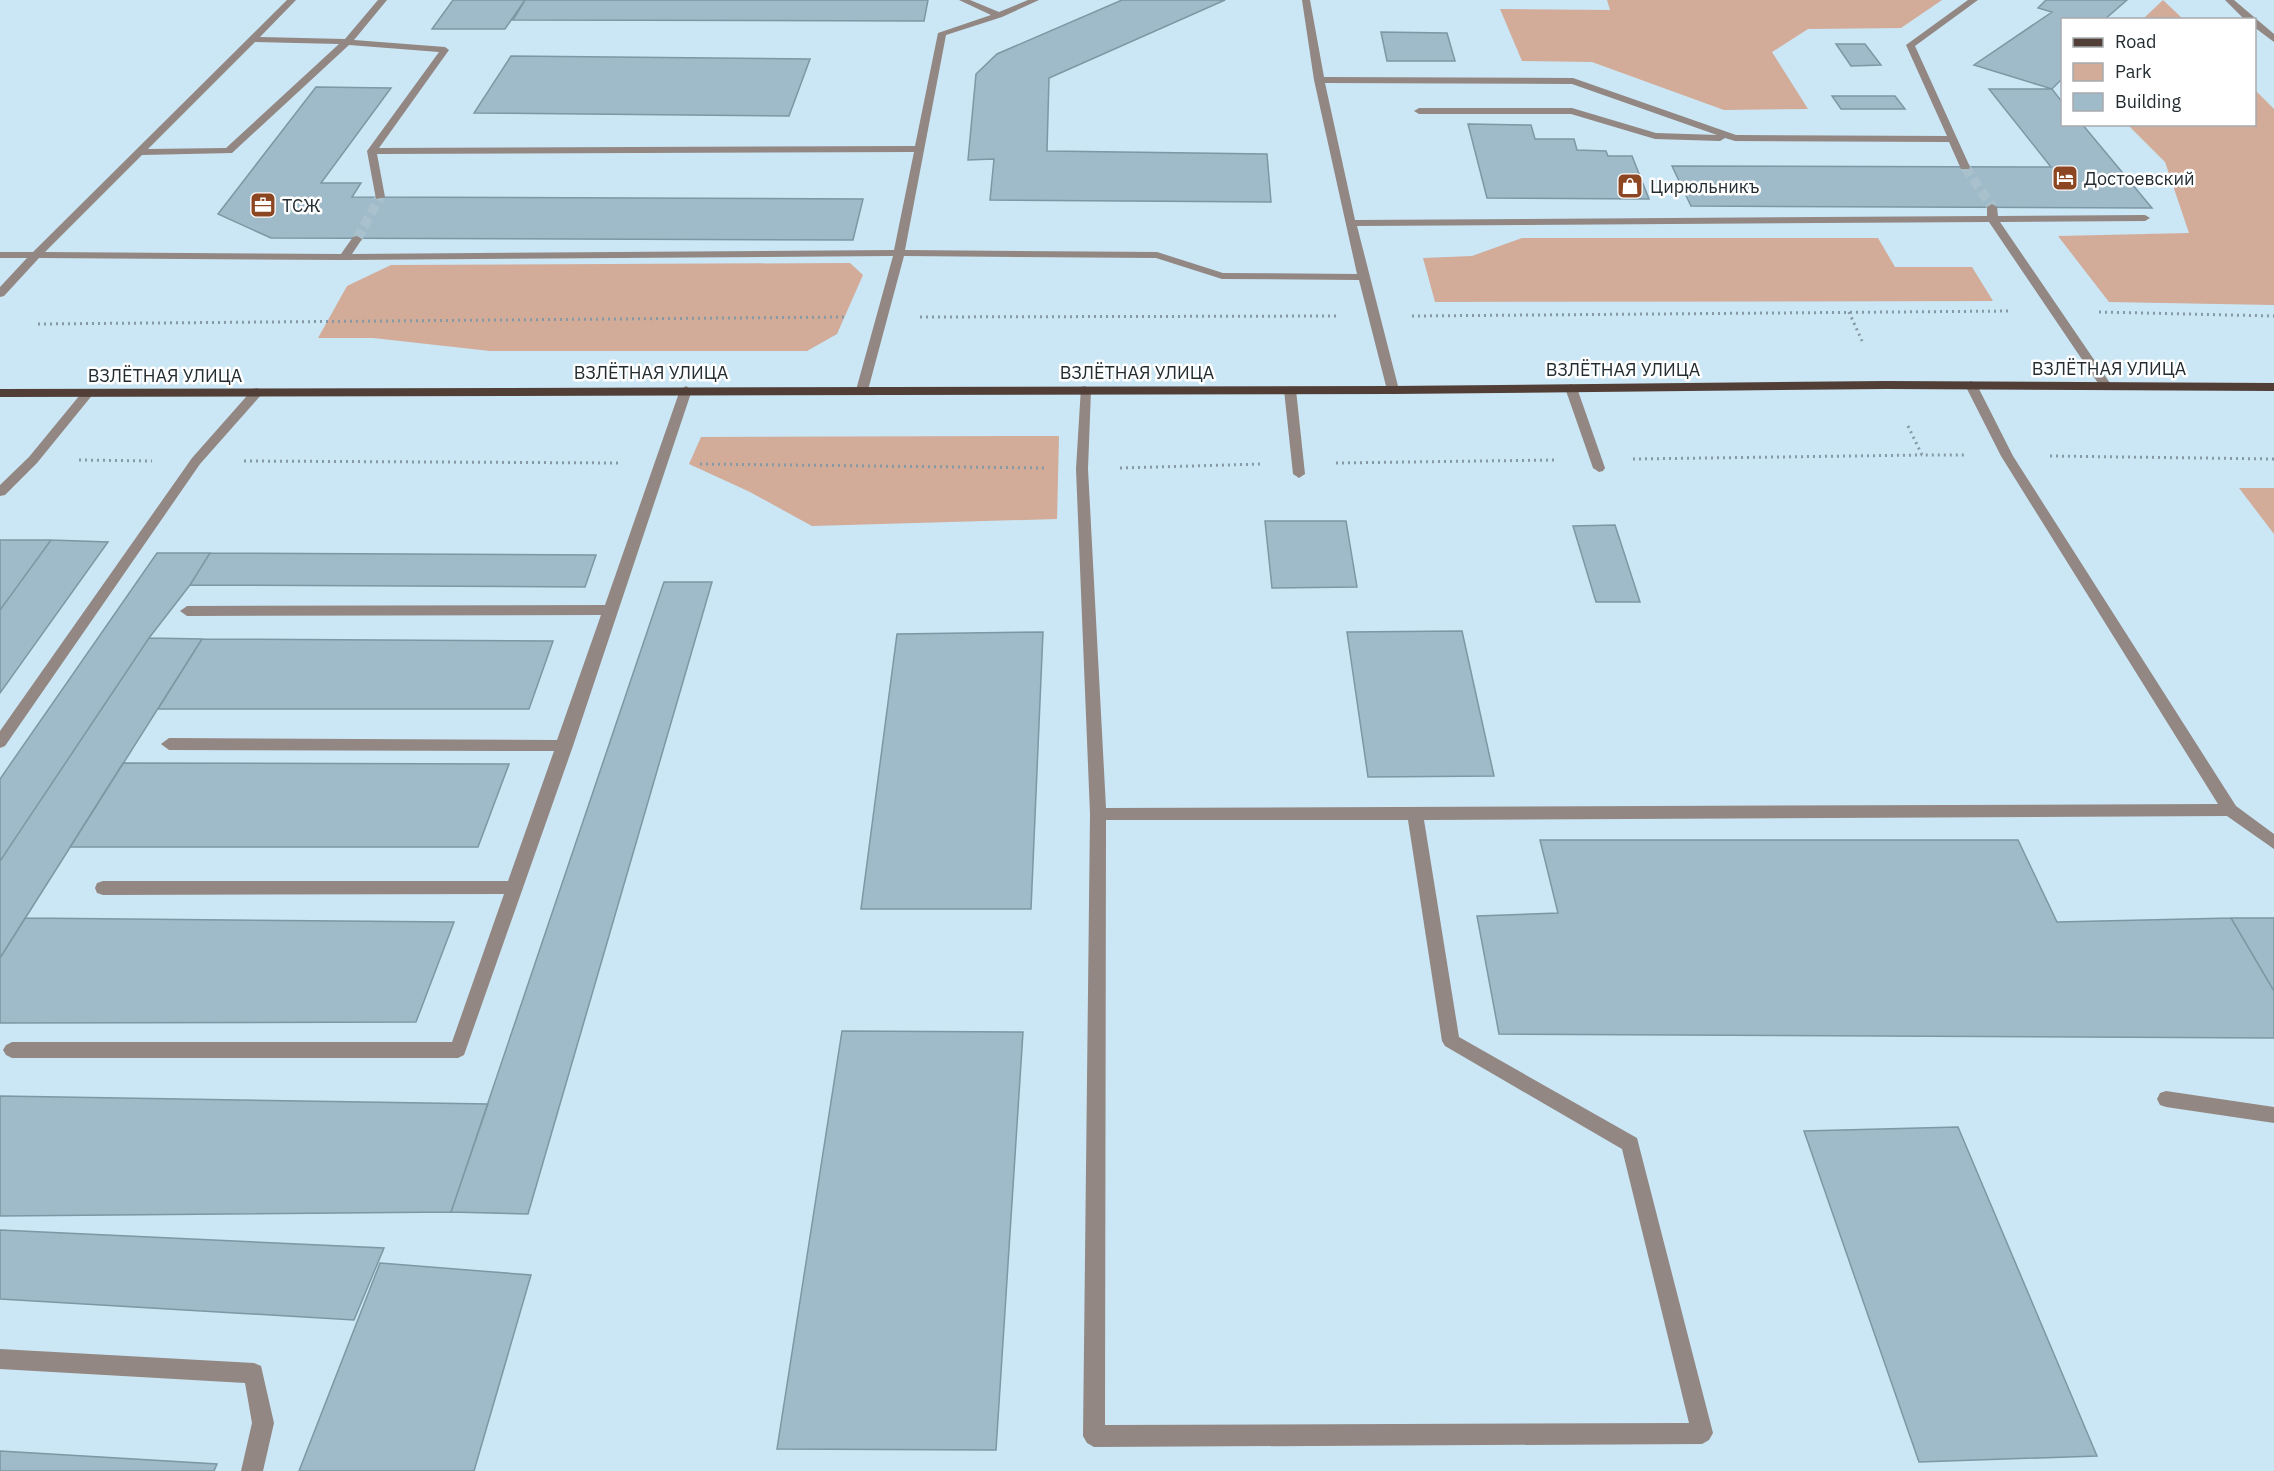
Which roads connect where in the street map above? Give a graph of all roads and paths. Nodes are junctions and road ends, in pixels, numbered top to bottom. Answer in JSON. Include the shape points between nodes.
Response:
{"nodes":[{"id":1,"x":292,"y":0,"type":"edge"},
{"id":2,"x":383,"y":0,"type":"edge"},
{"id":3,"x":963,"y":0,"type":"edge"},
{"id":4,"x":1035,"y":0,"type":"edge"},
{"id":5,"x":1306,"y":0,"type":"edge"},
{"id":6,"x":1974,"y":0,"type":"edge"},
{"id":7,"x":2229,"y":0,"type":"edge"},
{"id":8,"x":999,"y":15,"type":"junction"},
{"id":9,"x":2250,"y":18,"type":"edge"},
{"id":10,"x":2256,"y":24,"type":"edge"},
{"id":11,"x":253,"y":39,"type":"junction"},
{"id":12,"x":2274,"y":39,"type":"edge"},
{"id":13,"x":347,"y":42,"type":"junction"},
{"id":14,"x":1318,"y":80,"type":"junction"},
{"id":15,"x":1419,"y":111,"type":"dead end"},
{"id":16,"x":1735,"y":138,"type":"junction"},
{"id":17,"x":1953,"y":139,"type":"junction"},
{"id":18,"x":920,"y":149,"type":"junction"},
{"id":19,"x":372,"y":150,"type":"junction"},
{"id":20,"x":141,"y":152,"type":"junction"},
{"id":21,"x":1965,"y":167,"type":"tunnel mouth"},
{"id":22,"x":380,"y":197,"type":"tunnel mouth"},
{"id":23,"x":1992,"y":207,"type":"tunnel mouth"},
{"id":24,"x":2145,"y":218,"type":"dead end"},
{"id":25,"x":1993,"y":220,"type":"junction"},
{"id":26,"x":1350,"y":222,"type":"junction"},
{"id":27,"x":357,"y":239,"type":"tunnel mouth"},
{"id":28,"x":899,"y":253,"type":"junction"},
{"id":29,"x":0,"y":255,"type":"edge"},
{"id":30,"x":35,"y":256,"type":"junction"},
{"id":31,"x":344,"y":258,"type":"junction"},
{"id":32,"x":1363,"y":277,"type":"junction"},
{"id":33,"x":0,"y":294,"type":"edge"},
{"id":34,"x":2054,"y":311,"type":"junction"},
{"id":35,"x":1849,"y":312,"type":"junction"},
{"id":36,"x":1373,"y":316,"type":"junction"},
{"id":37,"x":2274,"y":316,"type":"edge"},
{"id":38,"x":883,"y":317,"type":"junction"},
{"id":39,"x":38,"y":324,"type":"dead end"},
{"id":40,"x":1862,"y":340,"type":"dead end"},
{"id":41,"x":1971,"y":385,"type":"junction"},
{"id":42,"x":2106,"y":386,"type":"junction"},
{"id":43,"x":2274,"y":387,"type":"edge"},
{"id":44,"x":1571,"y":388,"type":"junction"},
{"id":45,"x":686,"y":390,"type":"junction"},
{"id":46,"x":862,"y":390,"type":"junction"},
{"id":47,"x":1085,"y":390,"type":"junction"},
{"id":48,"x":1290,"y":390,"type":"junction"},
{"id":49,"x":1393,"y":390,"type":"junction"},
{"id":50,"x":257,"y":392,"type":"junction"},
{"id":51,"x":0,"y":393,"type":"edge"},
{"id":52,"x":88,"y":393,"type":"junction"},
{"id":53,"x":1908,"y":426,"type":"dead end"},
{"id":54,"x":1922,"y":455,"type":"junction"},
{"id":55,"x":2007,"y":456,"type":"junction"},
{"id":56,"x":2274,"y":459,"type":"edge"},
{"id":57,"x":33,"y":460,"type":"junction"},
{"id":58,"x":196,"y":461,"type":"junction"},
{"id":59,"x":660,"y":464,"type":"junction"},
{"id":60,"x":1597,"y":464,"type":"junction"},
{"id":61,"x":1082,"y":469,"type":"junction"},
{"id":62,"x":1298,"y":469,"type":"junction"},
{"id":63,"x":0,"y":492,"type":"edge"},
{"id":64,"x":609,"y":610,"type":"junction"},
{"id":65,"x":187,"y":611,"type":"dead end"},
{"id":66,"x":0,"y":742,"type":"edge"},
{"id":67,"x":169,"y":744,"type":"dead end"},
{"id":68,"x":565,"y":746,"type":"junction"},
{"id":69,"x":2230,"y":810,"type":"junction"},
{"id":70,"x":1098,"y":814,"type":"junction"},
{"id":71,"x":1414,"y":814,"type":"junction"},
{"id":72,"x":2274,"y":843,"type":"edge"},
{"id":73,"x":513,"y":887,"type":"junction"},
{"id":74,"x":103,"y":888,"type":"dead end"},
{"id":75,"x":12,"y":1050,"type":"dead end"},
{"id":76,"x":2166,"y":1099,"type":"dead end"},
{"id":77,"x":2274,"y":1115,"type":"edge"},
{"id":78,"x":0,"y":1359,"type":"edge"},
{"id":79,"x":252,"y":1471,"type":"edge"}],
"edges":[{"from":1,"to":11,"type":"street"},
{"from":2,"to":13,"type":"street"},
{"from":3,"to":8,"type":"street"},
{"from":4,"to":8,"type":"street"},
{"from":5,"to":14,"type":"street"},
{"from":6,"to":17,"type":"street","via":[[1910,45]]},
{"from":7,"to":9,"type":"street"},
{"from":8,"to":18,"type":"street","via":[[942,33]]},
{"from":10,"to":12,"type":"street"},
{"from":11,"to":13,"type":"street"},
{"from":11,"to":20,"type":"street"},
{"from":13,"to":19,"type":"street","via":[[445,50]]},
{"from":13,"to":20,"type":"street","via":[[230,150]]},
{"from":14,"to":16,"type":"street","via":[[1573,81]]},
{"from":14,"to":26,"type":"street"},
{"from":15,"to":16,"type":"street","via":[[1572,111],[1655,136]]},
{"from":16,"to":17,"type":"street"},
{"from":17,"to":21,"type":"street"},
{"from":18,"to":19,"type":"street"},
{"from":18,"to":28,"type":"street"},
{"from":19,"to":22,"type":"street"},
{"from":20,"to":30,"type":"street"},
{"from":23,"to":25,"type":"street"},
{"from":24,"to":25,"type":"street"},
{"from":25,"to":26,"type":"street"},
{"from":25,"to":34,"type":"street"},
{"from":26,"to":32,"type":"street"},
{"from":27,"to":31,"type":"street"},
{"from":28,"to":31,"type":"street"},
{"from":28,"to":32,"type":"street","via":[[1157,255],[1222,276]]},
{"from":28,"to":38,"type":"street"},
{"from":29,"to":30,"type":"street"},
{"from":30,"to":31,"type":"street"},
{"from":30,"to":33,"type":"street"},
{"from":32,"to":36,"type":"street"},
{"from":34,"to":35,"type":"path"},
{"from":34,"to":37,"type":"path"},
{"from":34,"to":42,"type":"street"},
{"from":35,"to":36,"type":"path"},
{"from":35,"to":40,"type":"path"},
{"from":36,"to":38,"type":"path"},
{"from":36,"to":49,"type":"street"},
{"from":38,"to":39,"type":"path"},
{"from":38,"to":46,"type":"street"},
{"from":41,"to":42,"type":"main road","name":"ВЗЛЁТНАЯ УЛИЦА"},
{"from":41,"to":44,"type":"main road","name":"ВЗЛЁТНАЯ УЛИЦА"},
{"from":41,"to":55,"type":"street"},
{"from":42,"to":43,"type":"main road","name":"ВЗЛЁТНАЯ УЛИЦА"},
{"from":44,"to":49,"type":"main road","name":"ВЗЛЁТНАЯ УЛИЦА"},
{"from":44,"to":60,"type":"street"},
{"from":45,"to":46,"type":"main road","name":"ВЗЛЁТНАЯ УЛИЦА"},
{"from":45,"to":50,"type":"main road","name":"ВЗЛЁТНАЯ УЛИЦА"},
{"from":45,"to":59,"type":"street"},
{"from":46,"to":47,"type":"main road","name":"ВЗЛЁТНАЯ УЛИЦА"},
{"from":47,"to":48,"type":"main road","name":"ВЗЛЁТНАЯ УЛИЦА"},
{"from":47,"to":61,"type":"street"},
{"from":48,"to":49,"type":"main road","name":"ВЗЛЁТНАЯ УЛИЦА"},
{"from":48,"to":62,"type":"street"},
{"from":50,"to":52,"type":"main road","name":"ВЗЛЁТНАЯ УЛИЦА"},
{"from":50,"to":58,"type":"street"},
{"from":51,"to":52,"type":"main road","name":"ВЗЛЁТНАЯ УЛИЦА"},
{"from":52,"to":57,"type":"street"},
{"from":53,"to":54,"type":"path"},
{"from":54,"to":55,"type":"path"},
{"from":54,"to":60,"type":"path"},
{"from":55,"to":56,"type":"path"},
{"from":55,"to":69,"type":"street"},
{"from":57,"to":58,"type":"path"},
{"from":57,"to":63,"type":"street"},
{"from":58,"to":59,"type":"path"},
{"from":58,"to":66,"type":"street"},
{"from":59,"to":61,"type":"path"},
{"from":59,"to":64,"type":"street"},
{"from":60,"to":62,"type":"path"},
{"from":61,"to":62,"type":"path"},
{"from":61,"to":70,"type":"street"},
{"from":64,"to":65,"type":"street"},
{"from":64,"to":68,"type":"street"},
{"from":67,"to":68,"type":"street"},
{"from":68,"to":73,"type":"street"},
{"from":69,"to":71,"type":"street"},
{"from":69,"to":72,"type":"street"},
{"from":70,"to":71,"type":"street"},
{"from":70,"to":71,"type":"street","via":[[1094,1436],[1702,1433],[1630,1144],[1451,1041]]},
{"from":73,"to":74,"type":"street"},
{"from":73,"to":75,"type":"street","via":[[458,1050]]},
{"from":76,"to":77,"type":"street"},
{"from":78,"to":79,"type":"street","via":[[254,1373],[263,1424]]}]}
